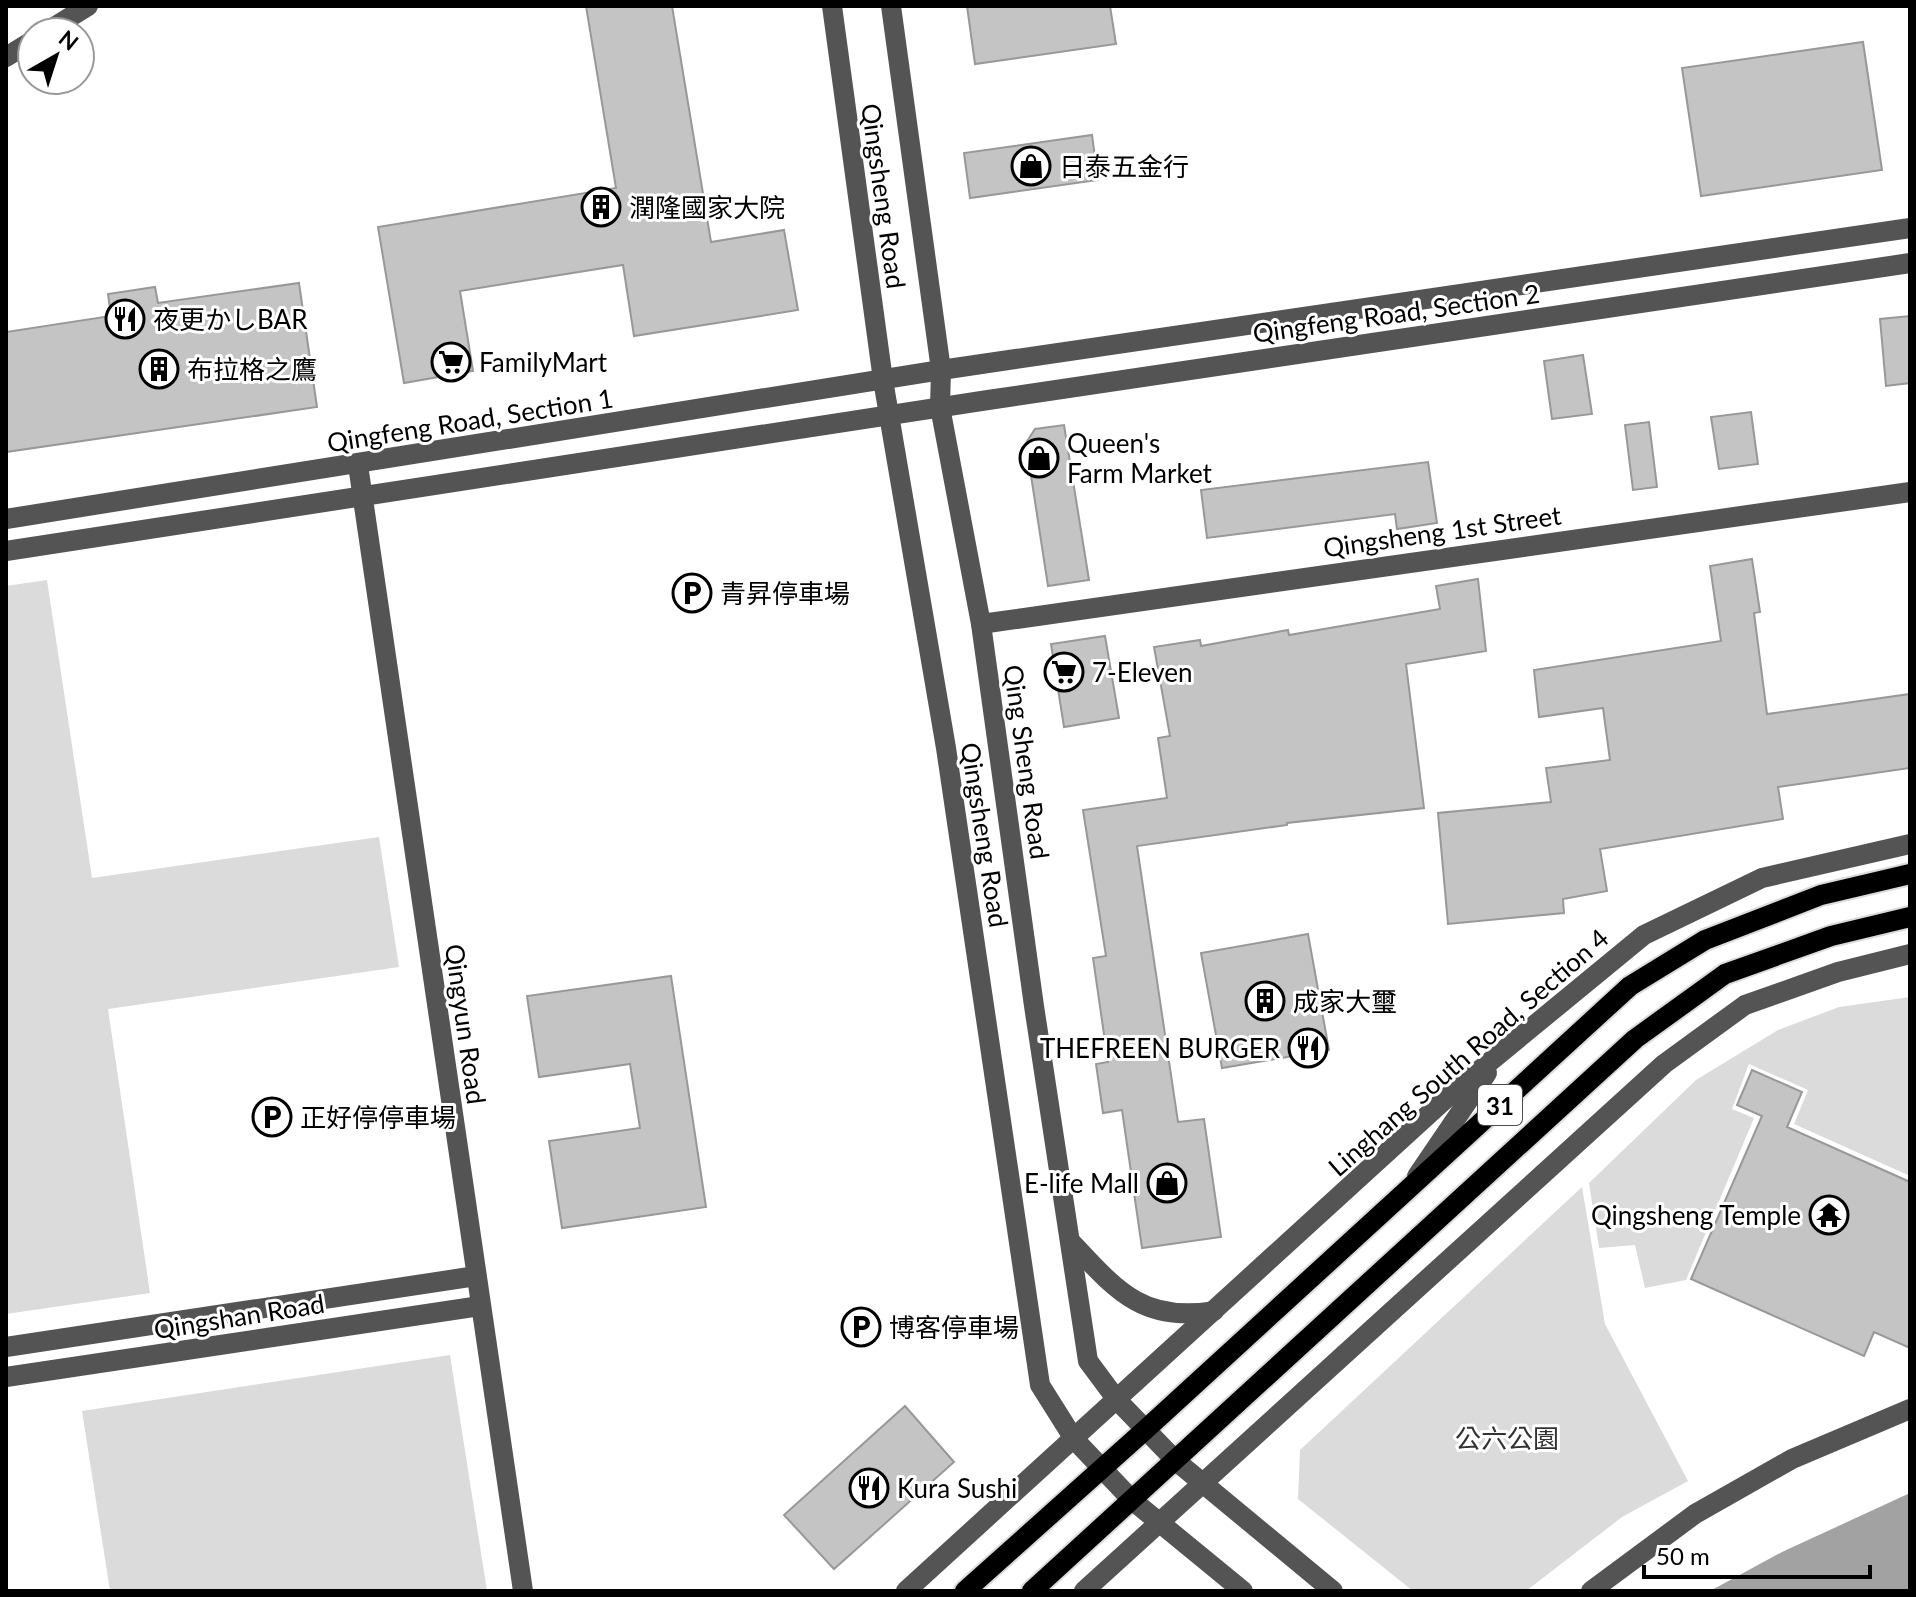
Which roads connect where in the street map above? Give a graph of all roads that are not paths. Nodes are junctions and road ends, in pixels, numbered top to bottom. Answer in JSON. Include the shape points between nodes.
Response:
{"nodes":[{"id":1,"x":832,"y":6,"type":"edge"},
{"id":2,"x":891,"y":6,"type":"edge"},
{"id":3,"x":1910,"y":228,"type":"edge"},
{"id":4,"x":1910,"y":263,"type":"edge"},
{"id":5,"x":941,"y":370,"type":"junction"},
{"id":6,"x":883,"y":380,"type":"junction"},
{"id":7,"x":940,"y":407,"type":"junction"},
{"id":8,"x":890,"y":415,"type":"junction"},
{"id":9,"x":358,"y":465,"type":"junction"},
{"id":10,"x":1910,"y":492,"type":"edge"},
{"id":11,"x":363,"y":496,"type":"junction"},
{"id":12,"x":6,"y":519,"type":"edge"},
{"id":13,"x":6,"y":551,"type":"edge"},
{"id":14,"x":981,"y":624,"type":"junction"},
{"id":15,"x":1910,"y":844,"type":"edge"},
{"id":16,"x":1910,"y":874,"type":"edge"},
{"id":17,"x":1910,"y":917,"type":"edge"},
{"id":18,"x":1910,"y":954,"type":"edge"},
{"id":19,"x":1500,"y":1054,"type":"junction"},
{"id":20,"x":1407,"y":1190,"type":"junction"},
{"id":21,"x":1071,"y":1242,"type":"junction"},
{"id":22,"x":476,"y":1276,"type":"junction"},
{"id":23,"x":480,"y":1306,"type":"junction"},
{"id":24,"x":1214,"y":1311,"type":"junction"},
{"id":25,"x":6,"y":1347,"type":"edge"},
{"id":26,"x":6,"y":1377,"type":"edge"},
{"id":27,"x":1117,"y":1400,"type":"junction"},
{"id":28,"x":1910,"y":1409,"type":"edge"},
{"id":29,"x":1145,"y":1430,"type":"junction"},
{"id":30,"x":1074,"y":1439,"type":"junction"},
{"id":31,"x":1176,"y":1461,"type":"junction"},
{"id":32,"x":1102,"y":1468,"type":"junction"},
{"id":33,"x":1201,"y":1483,"type":"junction"},
{"id":34,"x":1132,"y":1500,"type":"junction"},
{"id":35,"x":1159,"y":1523,"type":"junction"},
{"id":36,"x":523,"y":1591,"type":"edge"},
{"id":37,"x":906,"y":1591,"type":"edge"},
{"id":38,"x":965,"y":1591,"type":"edge"},
{"id":39,"x":1032,"y":1591,"type":"edge"},
{"id":40,"x":1084,"y":1591,"type":"edge"},
{"id":41,"x":1243,"y":1591,"type":"edge"},
{"id":42,"x":1333,"y":1591,"type":"edge"},
{"id":43,"x":1591,"y":1591,"type":"edge"}],
"edges":[{"from":1,"to":6,"type":"street","name":"Qingsheng Road"},
{"from":2,"to":5,"type":"street","name":"Qing Sheng Road"},
{"from":3,"to":5,"type":"street","name":"Qingfeng Road, Section 2"},
{"from":4,"to":7,"type":"street","name":"Qingfeng Road, Section 2"},
{"from":5,"to":6,"type":"street","name":"Qingfeng Road, Section 1"},
{"from":5,"to":7,"type":"street","name":"Qing Sheng Road"},
{"from":6,"to":8,"type":"street","name":"Qingsheng Road"},
{"from":6,"to":9,"type":"street","name":"Qingfeng Road, Section 1"},
{"from":7,"to":8,"type":"street","name":"Qingfeng Road, Section 2"},
{"from":7,"to":14,"type":"street","name":"Qing Sheng Road"},
{"from":8,"to":11,"type":"street"},
{"from":8,"to":30,"type":"street","name":"Qingsheng Road","via":[[946,748],[1040,1385]]},
{"from":9,"to":11,"type":"street","name":"Qingyun Road"},
{"from":9,"to":12,"type":"street","name":"Qingfeng Road, Section 1"},
{"from":10,"to":14,"type":"street","name":"Qingsheng 1st Street"},
{"from":11,"to":13,"type":"street"},
{"from":11,"to":22,"type":"street","name":"Qingyun Road"},
{"from":14,"to":21,"type":"street","name":"Qing Sheng Road"},
{"from":15,"to":19,"type":"street","name":"Linghang South Road, Section 4","number":"31","via":[[1762,878],[1644,935]]},
{"from":16,"to":20,"type":"main road","number":"31","via":[[1821,895],[1705,940],[1630,986]]},
{"from":17,"to":31,"type":"main road","number":"31","via":[[1831,936],[1725,974],[1635,1039]]},
{"from":18,"to":33,"type":"street","via":[[1838,972],[1745,1005],[1664,1064]]},
{"from":19,"to":20,"type":"street"},
{"from":19,"to":24,"type":"street","name":"Linghang South Road, Section 4","number":"31"},
{"from":20,"to":29,"type":"main road","number":"31"},
{"from":21,"to":24,"type":"street","via":[[1136,1303],[1170,1313]]},
{"from":21,"to":27,"type":"street","name":"Qing Sheng Road","via":[[1088,1361]]},
{"from":22,"to":23,"type":"street","name":"Qingyun Road"},
{"from":22,"to":25,"type":"street","name":"Qingshan Road"},
{"from":23,"to":26,"type":"street","name":"Qingshan Road"},
{"from":23,"to":36,"type":"street","name":"Qingyun Road"},
{"from":24,"to":27,"type":"street","name":"Linghang South Road, Section 4","number":"31"},
{"from":27,"to":29,"type":"street","name":"Qing Sheng Road"},
{"from":27,"to":30,"type":"street","number":"31"},
{"from":28,"to":43,"type":"street","via":[[1792,1459],[1695,1514]]},
{"from":29,"to":31,"type":"street","name":"Qing Sheng Road"},
{"from":29,"to":32,"type":"main road","number":"31"},
{"from":30,"to":32,"type":"street","name":"Qingsheng Road"},
{"from":30,"to":37,"type":"street","number":"31"},
{"from":31,"to":33,"type":"street","name":"Qing Sheng Road"},
{"from":31,"to":34,"type":"main road","number":"31"},
{"from":32,"to":34,"type":"street","name":"Qingsheng Road"},
{"from":32,"to":38,"type":"main road","number":"31"},
{"from":33,"to":35,"type":"street"},
{"from":33,"to":42,"type":"street"},
{"from":34,"to":35,"type":"street","name":"Qingsheng Road"},
{"from":34,"to":39,"type":"main road","number":"31"},
{"from":35,"to":40,"type":"street"},
{"from":35,"to":41,"type":"street","name":"Qingsheng Road"}]}
